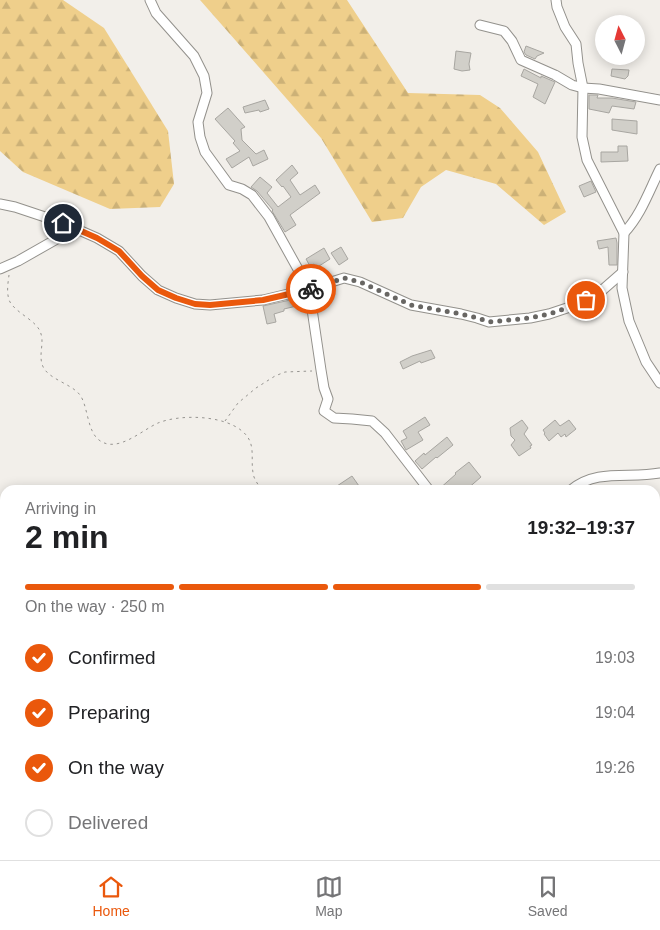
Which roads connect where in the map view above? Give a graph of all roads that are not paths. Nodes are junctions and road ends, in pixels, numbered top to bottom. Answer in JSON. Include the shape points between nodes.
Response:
{"nodes":[{"id":1,"x":150,"y":0,"type":"edge"},
{"id":2,"x":556,"y":0,"type":"edge"},
{"id":3,"x":480,"y":25,"type":"dead end"},
{"id":4,"x":583,"y":88,"type":"junction"},
{"id":5,"x":660,"y":100,"type":"edge"},
{"id":6,"x":660,"y":169,"type":"edge"},
{"id":7,"x":0,"y":204,"type":"edge"},
{"id":8,"x":75,"y":228,"type":"junction"},
{"id":9,"x":624,"y":233,"type":"junction"},
{"id":10,"x":0,"y":269,"type":"edge"},
{"id":11,"x":623,"y":272,"type":"junction"},
{"id":12,"x":309,"y":289,"type":"junction"},
{"id":13,"x":660,"y":383,"type":"edge"},
{"id":14,"x":660,"y":473,"type":"edge"},
{"id":15,"x":425,"y":485,"type":"edge"},
{"id":16,"x":579,"y":485,"type":"edge"}],
"edges":[{"from":1,"to":12,"type":"street","via":[[156,13],[194,56],[204,76],[207,93],[198,122],[205,152],[229,185],[252,196],[269,217]]},
{"from":2,"to":4,"type":"street","via":[[565,27],[576,44]]},
{"from":3,"to":4,"type":"street","via":[[504,30],[521,60]]},
{"from":4,"to":5,"type":"street"},
{"from":4,"to":9,"type":"street","via":[[582,137],[588,160]]},
{"from":6,"to":9,"type":"street","via":[[641,209]]},
{"from":7,"to":8,"type":"street"},
{"from":8,"to":10,"type":"street"},
{"from":8,"to":12,"type":"street","via":[[119,251],[158,290],[195,304],[263,300]]},
{"from":9,"to":11,"type":"street"},
{"from":11,"to":12,"type":"street","via":[[599,293],[573,306],[530,318],[489,322],[411,305],[344,278]]},
{"from":11,"to":13,"type":"street","via":[[622,288],[629,321],[646,362]]},
{"from":12,"to":15,"type":"street","via":[[328,399],[324,411],[334,418],[372,421]]},
{"from":14,"to":16,"type":"street","via":[[599,476]]}]}
